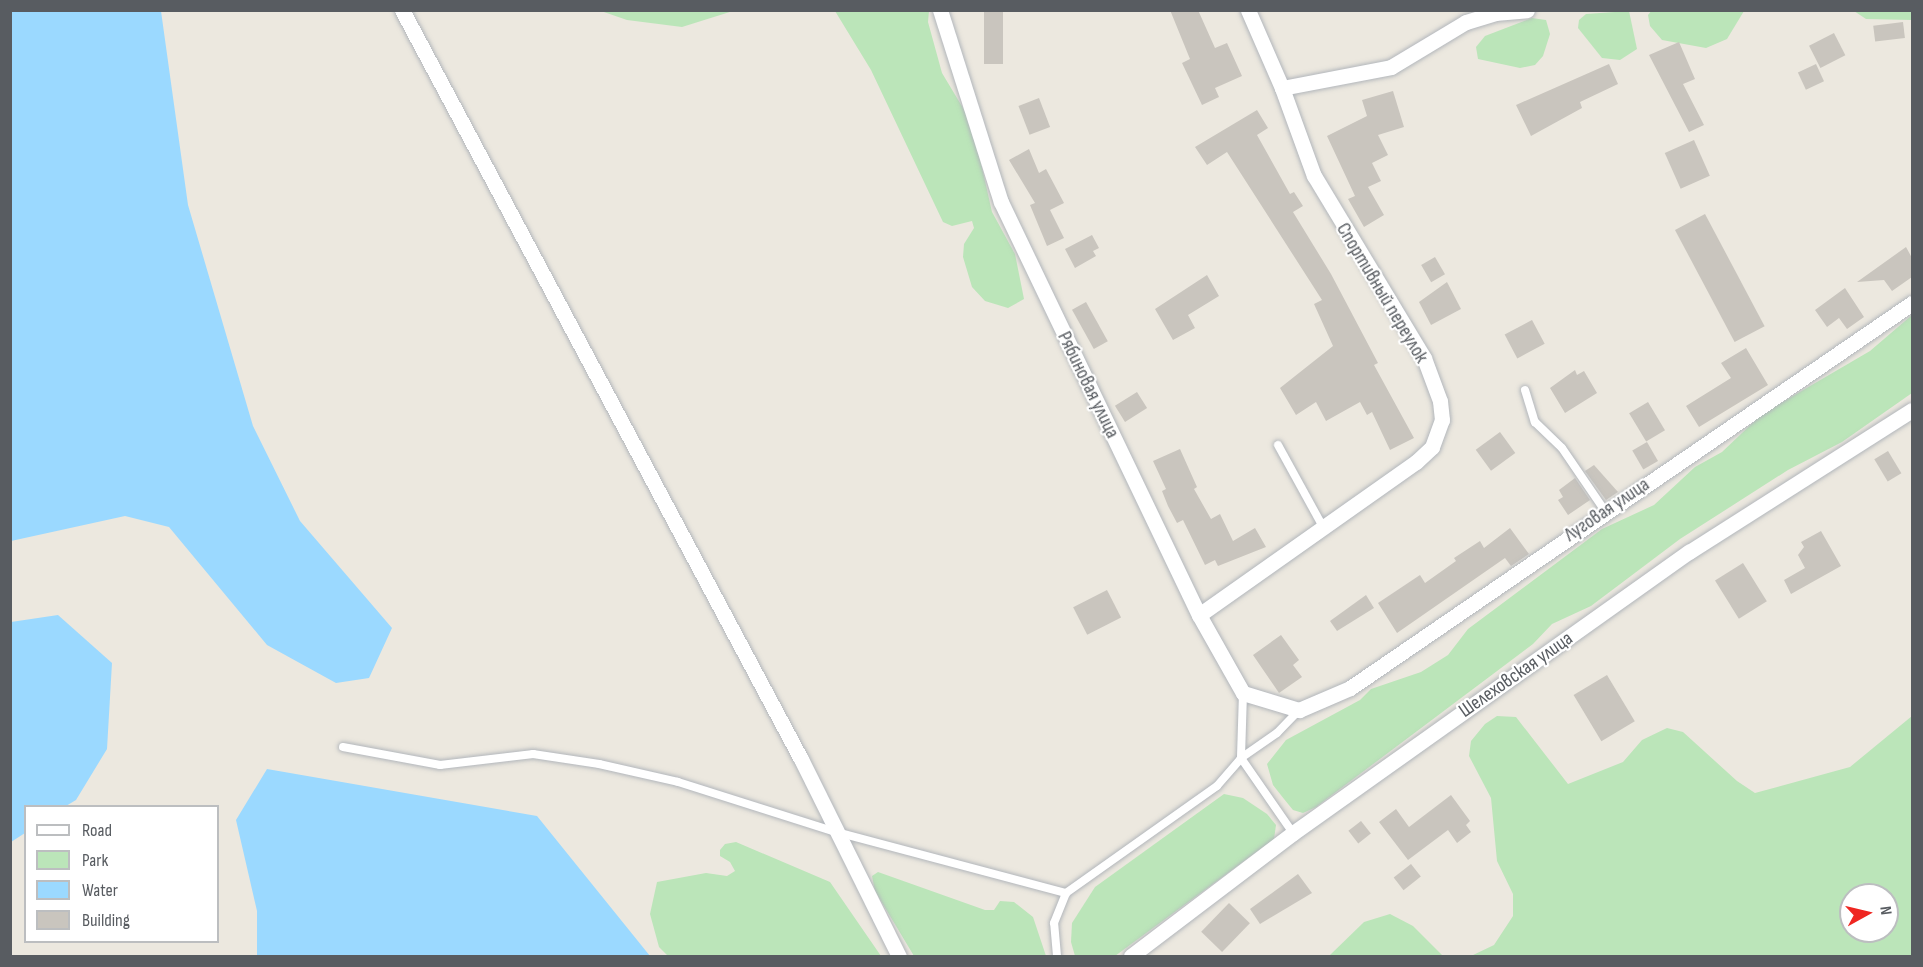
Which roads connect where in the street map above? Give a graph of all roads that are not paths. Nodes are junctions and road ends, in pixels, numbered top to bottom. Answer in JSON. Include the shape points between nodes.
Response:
{"nodes":[{"id":1,"x":402,"y":10,"type":"edge"},
{"id":2,"x":940,"y":10,"type":"edge"},
{"id":3,"x":1248,"y":10,"type":"edge"},
{"id":4,"x":1527,"y":10,"type":"edge"},
{"id":5,"x":1282,"y":88,"type":"junction"},
{"id":6,"x":1912,"y":303,"type":"edge"},
{"id":7,"x":1525,"y":390,"type":"dead end"},
{"id":8,"x":1912,"y":410,"type":"edge"},
{"id":9,"x":1278,"y":445,"type":"dead end"},
{"id":10,"x":1605,"y":511,"type":"junction"},
{"id":11,"x":1323,"y":527,"type":"junction"},
{"id":12,"x":1199,"y":615,"type":"junction"},
{"id":13,"x":1243,"y":693,"type":"junction"},
{"id":14,"x":1299,"y":710,"type":"junction"},
{"id":15,"x":343,"y":747,"type":"dead end"},
{"id":16,"x":1240,"y":758,"type":"junction"},
{"id":17,"x":836,"y":832,"type":"junction"},
{"id":18,"x":1293,"y":833,"type":"junction"},
{"id":19,"x":1066,"y":893,"type":"junction"},
{"id":20,"x":898,"y":957,"type":"edge"},
{"id":21,"x":1057,"y":957,"type":"edge"},
{"id":22,"x":1131,"y":957,"type":"edge"}],
"edges":[{"from":1,"to":17,"type":"street","via":[[801,759]]},
{"from":2,"to":12,"type":"street","name":"Рябиновая улица","via":[[1000,202]]},
{"from":3,"to":5,"type":"street","name":"Спортивный переулок"},
{"from":4,"to":5,"type":"street","via":[[1466,22],[1390,67]]},
{"from":5,"to":11,"type":"street","name":"Спортивный переулок","via":[[1314,176],[1424,358],[1442,410],[1438,436],[1426,454]]},
{"from":6,"to":10,"type":"street","name":"Луговая улица"},
{"from":7,"to":10,"type":"lane","via":[[1535,422],[1562,448]]},
{"from":8,"to":18,"type":"street","name":"Шелеховская улица","via":[[1689,552]]},
{"from":9,"to":11,"type":"lane"},
{"from":10,"to":14,"type":"street","name":"Луговая улица","via":[[1364,679]]},
{"from":11,"to":12,"type":"street","name":"Спортивный переулок"},
{"from":12,"to":13,"type":"street","name":"Рябиновая улица"},
{"from":13,"to":14,"type":"street"},
{"from":13,"to":16,"type":"lane"},
{"from":14,"to":16,"type":"lane","via":[[1277,733]]},
{"from":15,"to":17,"type":"lane","via":[[440,765],[504,755],[542,754],[678,782]]},
{"from":16,"to":18,"type":"lane"},
{"from":16,"to":19,"type":"lane","via":[[1218,786]]},
{"from":17,"to":19,"type":"lane"},
{"from":17,"to":20,"type":"street"},
{"from":18,"to":22,"type":"street","name":"Шелеховская улица"},
{"from":19,"to":21,"type":"lane","via":[[1054,923]]}]}
